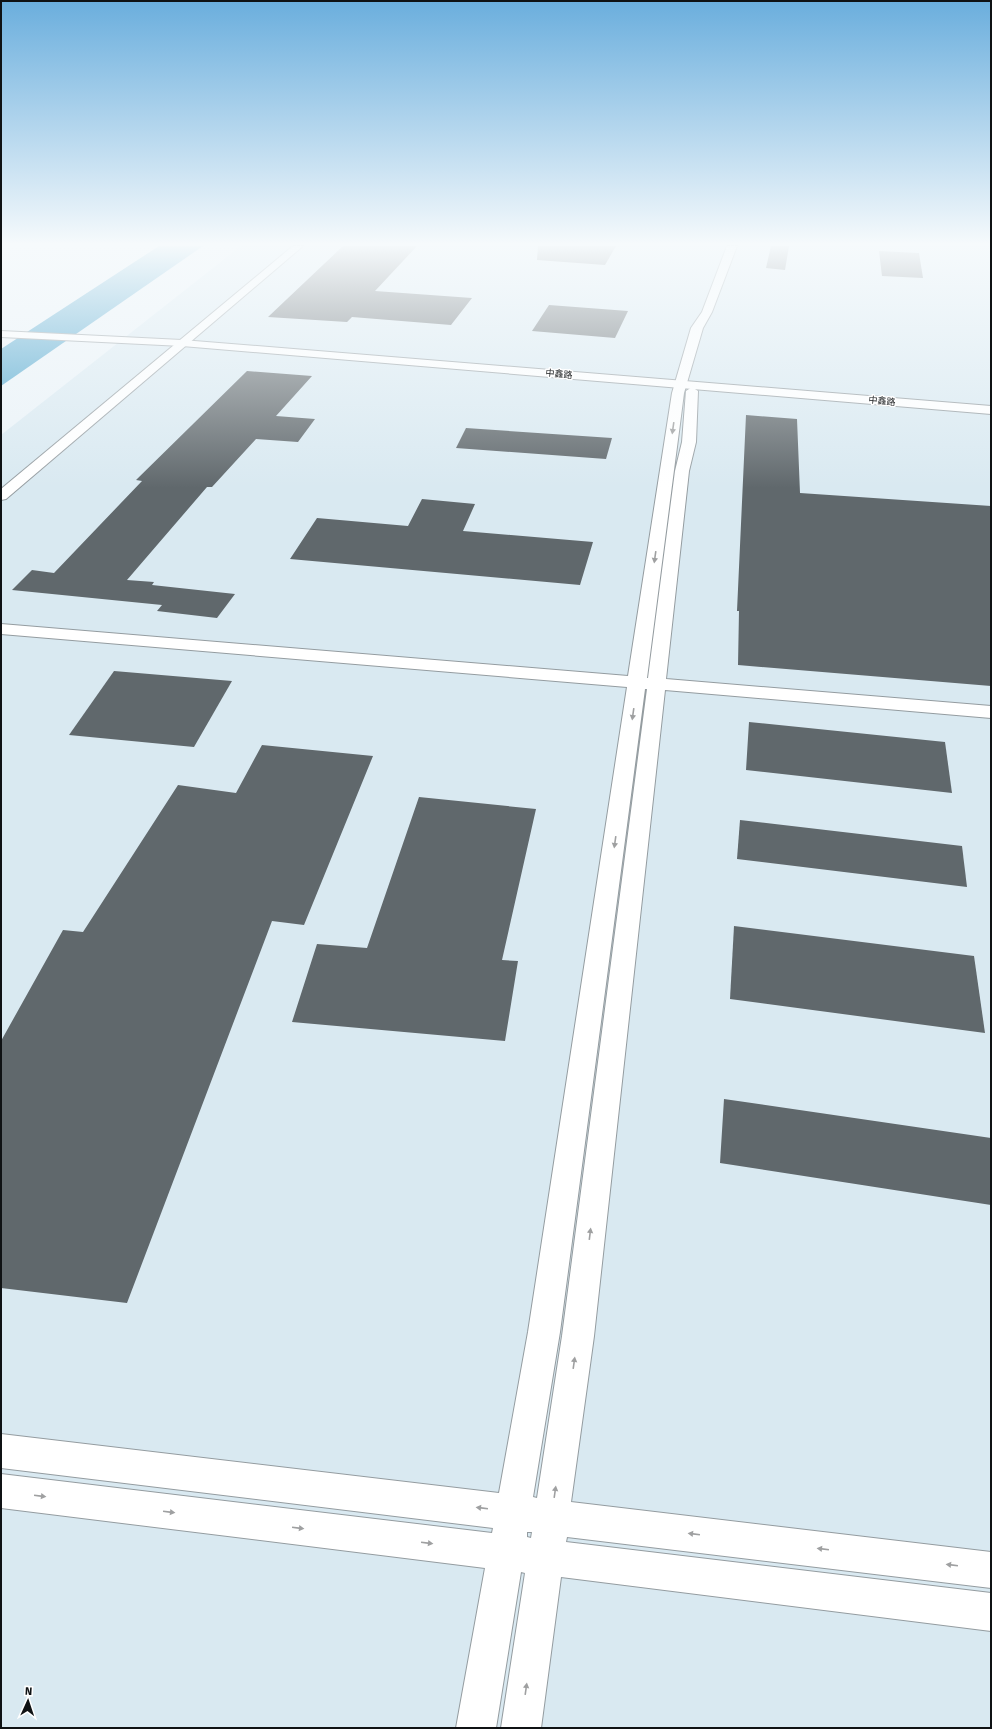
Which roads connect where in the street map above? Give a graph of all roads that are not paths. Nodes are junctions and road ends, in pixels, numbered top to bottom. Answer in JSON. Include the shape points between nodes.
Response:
{"nodes":[{"id":1,"x":7,"y":327,"type":"edge"},
{"id":2,"x":202,"y":327,"type":"edge"},
{"id":3,"x":698,"y":327,"type":"edge"},
{"id":4,"x":712,"y":327,"type":"edge"},
{"id":5,"x":56,"y":332,"type":"junction"},
{"id":6,"x":1,"y":334,"type":"edge"},
{"id":7,"x":186,"y":340,"type":"junction"},
{"id":8,"x":688,"y":381,"type":"junction"},
{"id":9,"x":991,"y":401,"type":"edge"},
{"id":10,"x":991,"y":410,"type":"edge"},
{"id":11,"x":1,"y":496,"type":"edge"},
{"id":12,"x":1,"y":629,"type":"edge"},
{"id":13,"x":648,"y":683,"type":"junction"},
{"id":14,"x":991,"y":712,"type":"edge"},
{"id":15,"x":1,"y":1451,"type":"edge"},
{"id":16,"x":1,"y":1491,"type":"edge"},
{"id":17,"x":513,"y":1512,"type":"junction"},
{"id":18,"x":552,"y":1517,"type":"junction"},
{"id":19,"x":506,"y":1553,"type":"junction"},
{"id":20,"x":546,"y":1557,"type":"junction"},
{"id":21,"x":991,"y":1570,"type":"edge"},
{"id":22,"x":991,"y":1612,"type":"edge"},
{"id":23,"x":476,"y":1728,"type":"edge"},
{"id":24,"x":521,"y":1728,"type":"edge"}],
"edges":[{"from":1,"to":5,"type":"street"},
{"from":2,"to":7,"type":"street"},
{"from":3,"to":8,"type":"street"},
{"from":4,"to":8,"type":"street","via":[[702,355]]},
{"from":5,"to":6,"type":"street","via":[[39,336]]},
{"from":5,"to":7,"type":"street","name":"中鑫路"},
{"from":7,"to":8,"type":"street","name":"中鑫路"},
{"from":7,"to":11,"type":"street"},
{"from":8,"to":9,"type":"street","name":"中鑫路"},
{"from":8,"to":10,"type":"street","name":"中鑫路"},
{"from":8,"to":13,"type":"street","via":[[691,394],[689,442],[682,471]]},
{"from":12,"to":13,"type":"street"},
{"from":13,"to":14,"type":"street"},
{"from":13,"to":17,"type":"street","one_way":true},
{"from":18,"to":13,"type":"street","one_way":true,"via":[[579,1328]]},
{"from":17,"to":15,"type":"street","one_way":true},
{"from":16,"to":19,"type":"street","one_way":true},
{"from":17,"to":18,"type":"street"},
{"from":17,"to":19,"type":"street"},
{"from":18,"to":20,"type":"street"},
{"from":21,"to":18,"type":"street","one_way":true},
{"from":19,"to":20,"type":"street"},
{"from":19,"to":23,"type":"street"},
{"from":20,"to":22,"type":"street"},
{"from":24,"to":20,"type":"street","one_way":true}]}
